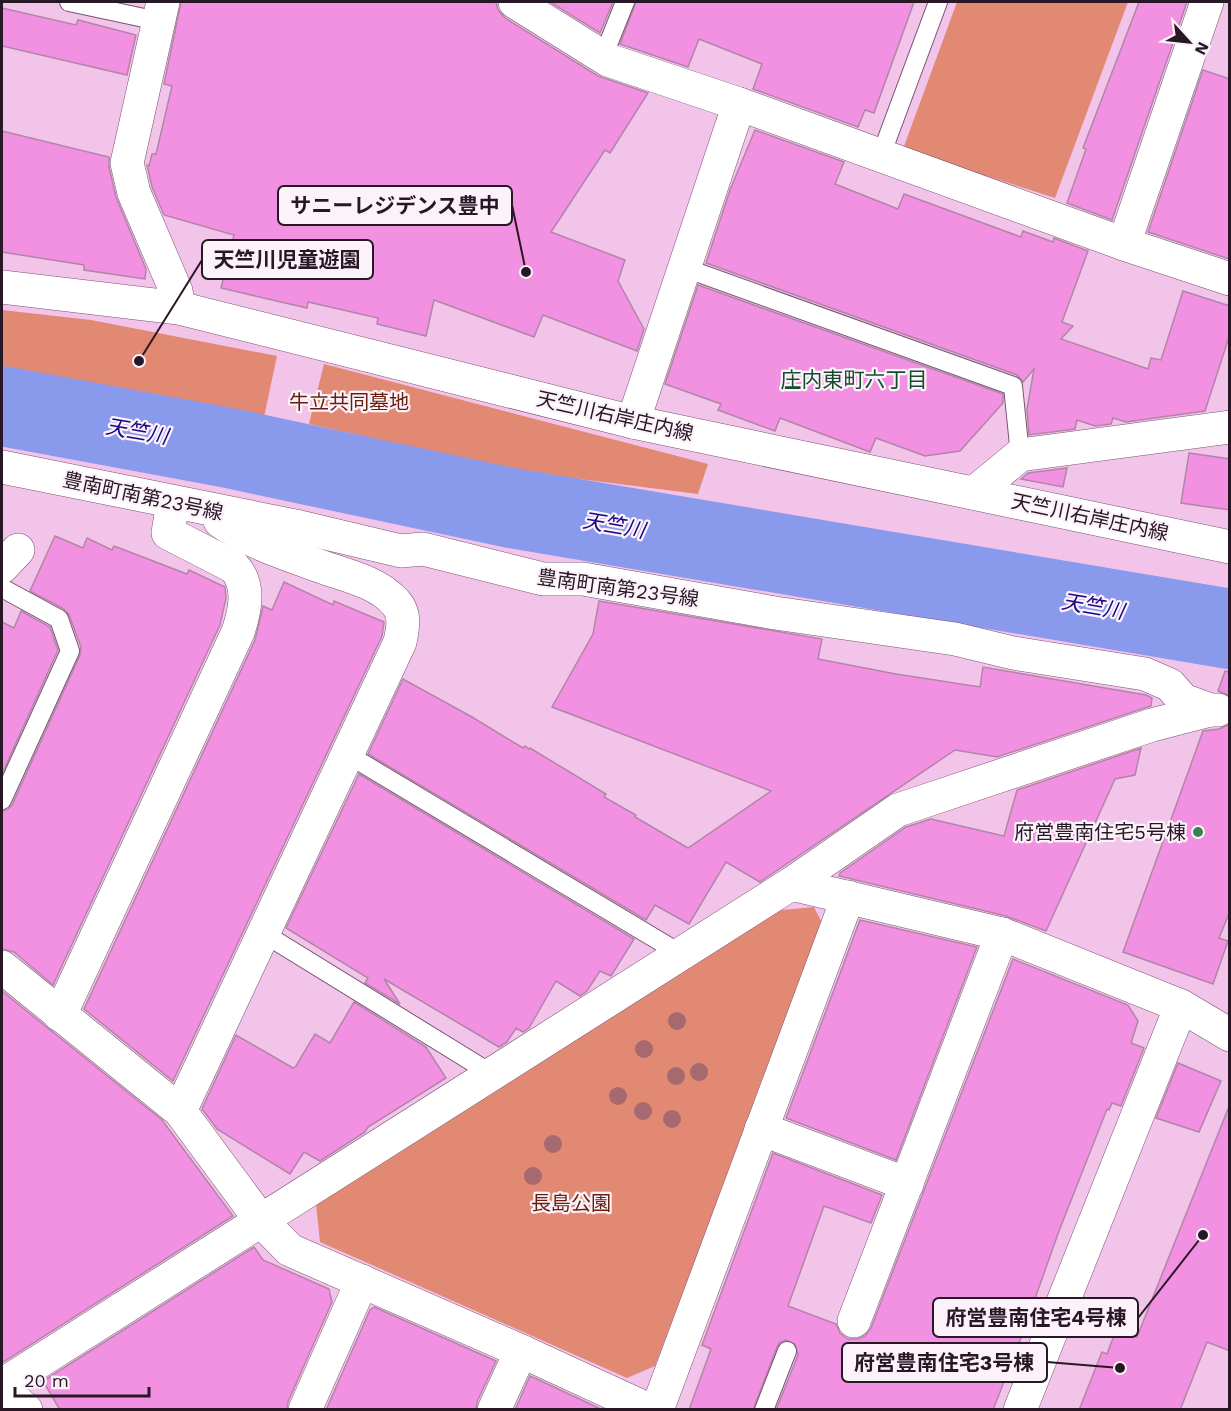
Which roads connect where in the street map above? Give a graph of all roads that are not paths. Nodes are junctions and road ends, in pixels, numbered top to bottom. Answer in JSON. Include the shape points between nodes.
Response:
{"nodes":[{"id":1,"x":69,"y":2,"type":"edge"},
{"id":2,"x":515,"y":2,"type":"edge"},
{"id":3,"x":625,"y":2,"type":"edge"},
{"id":4,"x":938,"y":2,"type":"edge"},
{"id":5,"x":1207,"y":2,"type":"edge"},
{"id":6,"x":160,"y":11,"type":"edge"},
{"id":7,"x":603,"y":57,"type":"junction"},
{"id":8,"x":739,"y":104,"type":"junction"},
{"id":9,"x":881,"y":155,"type":"junction"},
{"id":10,"x":1124,"y":244,"type":"junction"},
{"id":11,"x":685,"y":268,"type":"junction"},
{"id":12,"x":1230,"y":279,"type":"edge"},
{"id":13,"x":2,"y":287,"type":"edge"},
{"id":14,"x":179,"y":308,"type":"junction"},
{"id":15,"x":633,"y":422,"type":"junction"},
{"id":16,"x":1230,"y":427,"type":"edge"},
{"id":17,"x":1020,"y":455,"type":"junction"},
{"id":18,"x":2,"y":467,"type":"edge"},
{"id":19,"x":975,"y":493,"type":"junction"},
{"id":20,"x":188,"y":505,"type":"junction"},
{"id":21,"x":1230,"y":547,"type":"edge"},
{"id":22,"x":2,"y":588,"type":"edge"},
{"id":23,"x":1220,"y":710,"type":"edge"},
{"id":24,"x":347,"y":754,"type":"junction"},
{"id":25,"x":2,"y":800,"type":"edge"},
{"id":26,"x":791,"y":884,"type":"junction"},
{"id":27,"x":848,"y":897,"type":"junction"},
{"id":28,"x":263,"y":933,"type":"junction"},
{"id":29,"x":1002,"y":934,"type":"junction"},
{"id":30,"x":681,"y":954,"type":"junction"},
{"id":31,"x":2,"y":967,"type":"edge"},
{"id":32,"x":1181,"y":1006,"type":"junction"},
{"id":33,"x":60,"y":1015,"type":"junction"},
{"id":34,"x":1230,"y":1035,"type":"edge"},
{"id":35,"x":492,"y":1074,"type":"junction"},
{"id":36,"x":180,"y":1110,"type":"junction"},
{"id":37,"x":761,"y":1129,"type":"junction"},
{"id":38,"x":907,"y":1184,"type":"junction"},
{"id":39,"x":262,"y":1222,"type":"junction"},
{"id":40,"x":362,"y":1281,"type":"junction"},
{"id":41,"x":855,"y":1321,"type":"dead end"},
{"id":42,"x":521,"y":1351,"type":"junction"},
{"id":43,"x":787,"y":1351,"type":"dead end"},
{"id":44,"x":2,"y":1387,"type":"edge"},
{"id":45,"x":26,"y":1410,"type":"edge"},
{"id":46,"x":304,"y":1410,"type":"edge"},
{"id":47,"x":494,"y":1410,"type":"edge"},
{"id":48,"x":649,"y":1410,"type":"edge"},
{"id":49,"x":657,"y":1410,"type":"edge"},
{"id":50,"x":764,"y":1410,"type":"edge"},
{"id":51,"x":1020,"y":1410,"type":"edge"}],
"edges":[{"from":1,"to":6,"type":"lane"},
{"from":2,"to":7,"type":"street"},
{"from":3,"to":7,"type":"lane"},
{"from":4,"to":9,"type":"lane"},
{"from":5,"to":10,"type":"street"},
{"from":6,"to":14,"type":"street","via":[[127,162],[134,193],[176,291]]},
{"from":7,"to":8,"type":"street"},
{"from":8,"to":9,"type":"street"},
{"from":8,"to":11,"type":"street"},
{"from":9,"to":10,"type":"street"},
{"from":10,"to":12,"type":"street"},
{"from":11,"to":15,"type":"street"},
{"from":11,"to":17,"type":"lane","via":[[1013,386]]},
{"from":13,"to":14,"type":"street","name":"天竺川右岸庄内線"},
{"from":14,"to":15,"type":"street","name":"天竺川右岸庄内線"},
{"from":15,"to":19,"type":"street","name":"天竺川右岸庄内線"},
{"from":16,"to":17,"type":"street"},
{"from":17,"to":19,"type":"street"},
{"from":18,"to":20,"type":"street","name":"豊南町南第23号線","via":[[48,486]]},
{"from":19,"to":21,"type":"street","name":"天竺川右岸庄内線"},
{"from":20,"to":23,"type":"street","name":"豊南町南第23号線","via":[[300,526],[401,551],[423,549],[543,579],[583,579],[775,613],[956,639],[1013,653],[1145,674],[1170,685],[1183,700]]},
{"from":20,"to":24,"type":"street","via":[[238,534],[370,584],[396,603],[402,614],[400,642]]},
{"from":20,"to":33,"type":"street","via":[[168,533],[234,567],[241,575],[244,613]]},
{"from":22,"to":25,"type":"lane","via":[[59,619],[70,651]]},
{"from":23,"to":26,"type":"street","via":[[1152,725],[898,810]]},
{"from":24,"to":28,"type":"street"},
{"from":24,"to":30,"type":"lane"},
{"from":26,"to":27,"type":"street"},
{"from":26,"to":30,"type":"street"},
{"from":27,"to":29,"type":"street"},
{"from":27,"to":37,"type":"street"},
{"from":28,"to":35,"type":"lane"},
{"from":28,"to":36,"type":"street"},
{"from":29,"to":32,"type":"street"},
{"from":29,"to":38,"type":"street"},
{"from":30,"to":35,"type":"street"},
{"from":31,"to":33,"type":"street"},
{"from":32,"to":34,"type":"street"},
{"from":32,"to":51,"type":"street"},
{"from":33,"to":36,"type":"street"},
{"from":35,"to":39,"type":"street"},
{"from":36,"to":39,"type":"street"},
{"from":37,"to":38,"type":"street"},
{"from":37,"to":49,"type":"street"},
{"from":38,"to":41,"type":"street"},
{"from":39,"to":40,"type":"street","via":[[290,1250]]},
{"from":39,"to":44,"type":"street"},
{"from":40,"to":42,"type":"street"},
{"from":40,"to":46,"type":"street"},
{"from":42,"to":47,"type":"street"},
{"from":42,"to":48,"type":"street"},
{"from":43,"to":50,"type":"lane"},
{"from":44,"to":45,"type":"street"}]}
